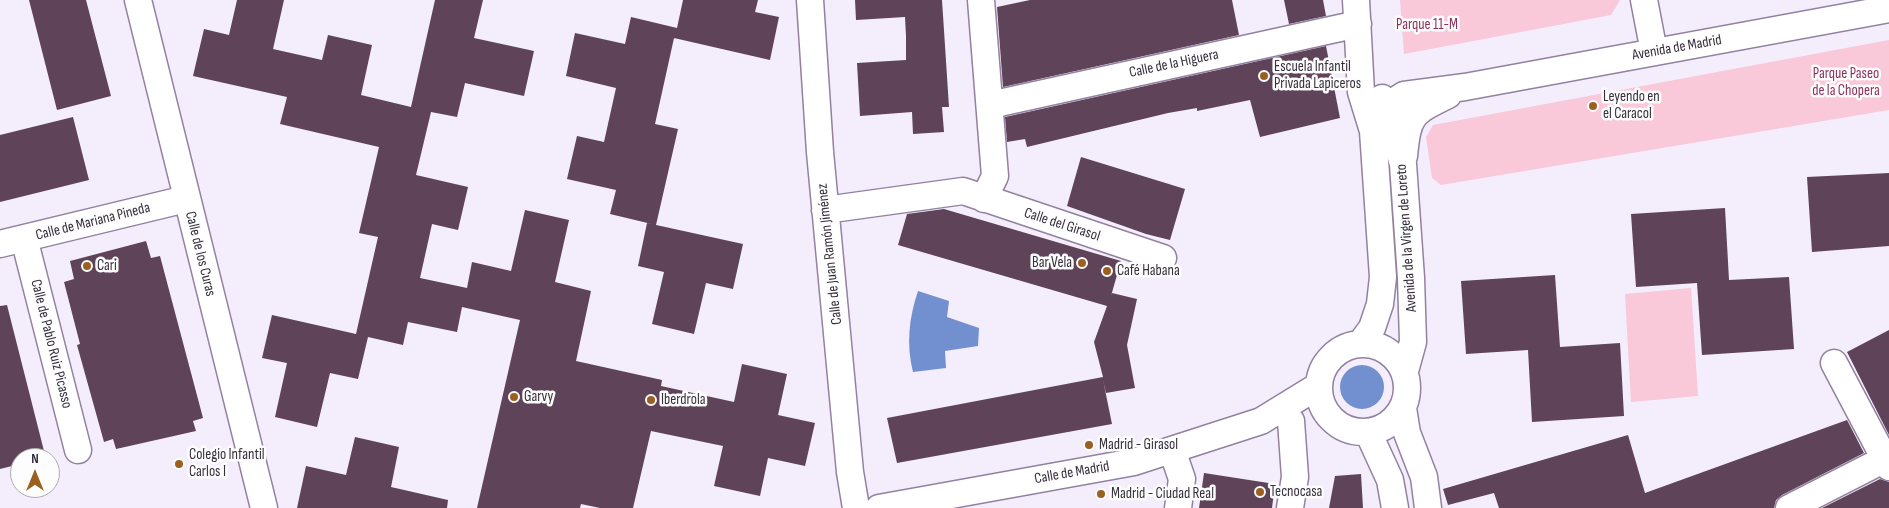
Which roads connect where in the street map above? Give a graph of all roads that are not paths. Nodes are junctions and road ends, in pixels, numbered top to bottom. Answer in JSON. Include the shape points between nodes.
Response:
{"nodes":[{"id":1,"x":138,"y":0,"type":"edge"},
{"id":2,"x":810,"y":0,"type":"edge"},
{"id":3,"x":981,"y":0,"type":"edge"},
{"id":4,"x":1644,"y":0,"type":"edge"},
{"id":5,"x":1889,"y":9,"type":"edge"},
{"id":6,"x":1357,"y":12,"type":"edge"},
{"id":7,"x":1654,"y":52,"type":"junction"},
{"id":8,"x":1359,"y":58,"type":"junction"},
{"id":9,"x":1465,"y":87,"type":"junction"},
{"id":10,"x":990,"y":105,"type":"junction"},
{"id":11,"x":1387,"y":106,"type":"junction"},
{"id":12,"x":1373,"y":131,"type":"junction"},
{"id":13,"x":1403,"y":164,"type":"junction"},
{"id":14,"x":973,"y":195,"type":"junction"},
{"id":15,"x":188,"y":209,"type":"junction"},
{"id":16,"x":825,"y":210,"type":"junction"},
{"id":17,"x":12,"y":241,"type":"edge"},
{"id":18,"x":1163,"y":258,"type":"dead end"},
{"id":19,"x":1361,"y":343,"type":"junction"},
{"id":20,"x":1834,"y":362,"type":"dead end"},
{"id":21,"x":1405,"y":371,"type":"junction"},
{"id":22,"x":1318,"y":386,"type":"junction"},
{"id":23,"x":1403,"y":408,"type":"junction"},
{"id":24,"x":1327,"y":414,"type":"junction"},
{"id":25,"x":1261,"y":421,"type":"junction"},
{"id":26,"x":1291,"y":421,"type":"junction"},
{"id":27,"x":1368,"y":432,"type":"junction"},
{"id":28,"x":78,"y":450,"type":"dead end"},
{"id":29,"x":1172,"y":450,"type":"junction"},
{"id":30,"x":1888,"y":461,"type":"edge"},
{"id":31,"x":264,"y":508,"type":"edge"},
{"id":32,"x":856,"y":508,"type":"edge"},
{"id":33,"x":879,"y":508,"type":"edge"},
{"id":34,"x":1178,"y":508,"type":"edge"},
{"id":35,"x":1290,"y":508,"type":"edge"},
{"id":36,"x":1396,"y":508,"type":"edge"},
{"id":37,"x":1428,"y":508,"type":"edge"},
{"id":38,"x":1789,"y":508,"type":"edge"}],
"edges":[{"from":1,"to":15,"type":"street","name":"Calle de los Curas"},
{"from":2,"to":16,"type":"street","name":"Calle de Juan Ramón Jiménez"},
{"from":3,"to":10,"type":"street"},
{"from":4,"to":7,"type":"street"},
{"from":5,"to":7,"type":"street","name":"Avenida de Madrid"},
{"from":6,"to":8,"type":"street","name":"Avenida de la Virgen de Loreto"},
{"from":6,"to":10,"type":"street","name":"Calle de la Higuera"},
{"from":7,"to":9,"type":"street","name":"Avenida de Madrid"},
{"from":8,"to":11,"type":"street","name":"Avenida de la Virgen de Loreto"},
{"from":8,"to":12,"type":"street","name":"Avenida de la Virgen de Loreto","via":[[1360,92]]},
{"from":9,"to":11,"type":"street","name":"Avenida de Madrid","via":[[1404,95]]},
{"from":9,"to":13,"type":"street","name":"Avenida de Madrid","via":[[1421,108],[1407,126]]},
{"from":10,"to":14,"type":"street","via":[[995,176]]},
{"from":11,"to":12,"type":"street"},
{"from":11,"to":13,"type":"street","name":"Avenida de la Virgen de Loreto"},
{"from":12,"to":19,"type":"street","name":"Avenida de la Virgen de Loreto","via":[[1383,277],[1380,304],[1372,328]]},
{"from":13,"to":21,"type":"street","name":"Avenida de la Virgen de Loreto","via":[[1413,334]]},
{"from":14,"to":16,"type":"street"},
{"from":14,"to":18,"type":"street","name":"Calle del Girasol"},
{"from":15,"to":17,"type":"street","name":"Calle de Mariana Pineda"},
{"from":15,"to":31,"type":"street","name":"Calle de los Curas"},
{"from":16,"to":32,"type":"street","name":"Calle de Juan Ramón Jiménez"},
{"from":17,"to":28,"type":"street","name":"Calle de Pablo Ruiz Picasso"},
{"from":19,"to":21,"type":"street","via":[[1374,344],[1388,351]]},
{"from":19,"to":22,"type":"street","via":[[1332,355],[1322,370]]},
{"from":20,"to":30,"type":"street"},
{"from":21,"to":23,"type":"street","via":[[1408,383]]},
{"from":22,"to":24,"type":"street"},
{"from":22,"to":25,"type":"street","name":"Calle de Madrid"},
{"from":23,"to":27,"type":"street","via":[[1383,428]]},
{"from":23,"to":37,"type":"street","via":[[1407,434],[1424,477]]},
{"from":24,"to":26,"type":"street","name":"Calle de Madrid"},
{"from":24,"to":27,"type":"street","via":[[1339,426]]},
{"from":25,"to":26,"type":"street","name":"Calle de Madrid"},
{"from":25,"to":29,"type":"street","name":"Calle de Madrid"},
{"from":26,"to":35,"type":"street","via":[[1295,477]]},
{"from":27,"to":36,"type":"street","via":[[1390,480]]},
{"from":29,"to":33,"type":"street","name":"Calle de Madrid","via":[[1134,462]]},
{"from":29,"to":34,"type":"street","via":[[1182,479]]},
{"from":30,"to":38,"type":"street"}]}
